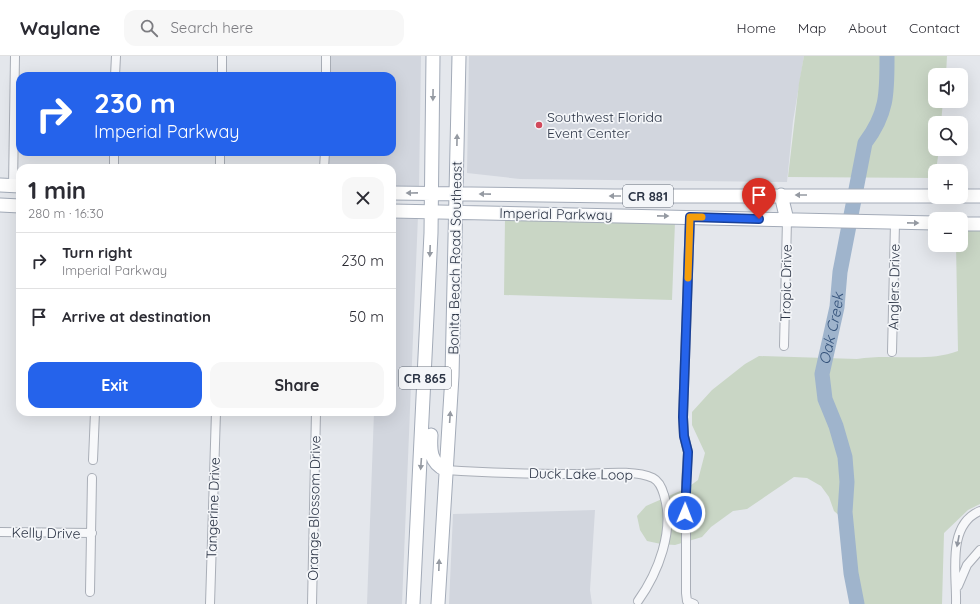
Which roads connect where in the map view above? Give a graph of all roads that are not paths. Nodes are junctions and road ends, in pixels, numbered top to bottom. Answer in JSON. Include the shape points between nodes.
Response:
{"nodes":[{"id":1,"x":15,"y":56,"type":"edge"},
{"id":2,"x":116,"y":56,"type":"edge"},
{"id":3,"x":222,"y":56,"type":"edge"},
{"id":4,"x":326,"y":56,"type":"edge"},
{"id":5,"x":433,"y":56,"type":"edge"},
{"id":6,"x":459,"y":56,"type":"edge"},
{"id":7,"x":116,"y":72,"type":"edge"},
{"id":8,"x":222,"y":72,"type":"edge"},
{"id":9,"x":326,"y":72,"type":"edge"},
{"id":10,"x":11,"y":186,"type":"edge"},
{"id":11,"x":396,"y":193,"type":"edge"},
{"id":12,"x":432,"y":193,"type":"junction"},
{"id":13,"x":456,"y":193,"type":"junction"},
{"id":14,"x":726,"y":195,"type":"junction"},
{"id":15,"x":781,"y":195,"type":"junction"},
{"id":16,"x":928,"y":196,"type":"edge"},
{"id":17,"x":968,"y":196,"type":"edge"},
{"id":18,"x":980,"y":196,"type":"edge"},
{"id":19,"x":0,"y":205,"type":"edge"},
{"id":20,"x":16,"y":206,"type":"edge"},
{"id":21,"x":396,"y":211,"type":"edge"},
{"id":22,"x":432,"y":212,"type":"junction"},
{"id":23,"x":456,"y":212,"type":"junction"},
{"id":24,"x":690,"y":217,"type":"junction"},
{"id":25,"x":787,"y":220,"type":"junction"},
{"id":26,"x":895,"y":223,"type":"junction"},
{"id":27,"x":928,"y":223,"type":"edge"},
{"id":28,"x":968,"y":224,"type":"edge"},
{"id":29,"x":980,"y":224,"type":"edge"},
{"id":30,"x":784,"y":346,"type":"dead end"},
{"id":31,"x":892,"y":352,"type":"dead end"},
{"id":32,"x":426,"y":360,"type":"junction"},
{"id":33,"x":94,"y":416,"type":"edge"},
{"id":34,"x":216,"y":416,"type":"edge"},
{"id":35,"x":316,"y":416,"type":"edge"},
{"id":36,"x":93,"y":460,"type":"dead end"},
{"id":37,"x":446,"y":470,"type":"junction"},
{"id":38,"x":92,"y":478,"type":"dead end"},
{"id":39,"x":980,"y":511,"type":"edge"},
{"id":40,"x":0,"y":532,"type":"edge"},
{"id":41,"x":92,"y":533,"type":"junction"},
{"id":42,"x":980,"y":550,"type":"edge"},
{"id":43,"x":90,"y":592,"type":"dead end"},
{"id":44,"x":956,"y":594,"type":"junction"},
{"id":45,"x":638,"y":601,"type":"dead end"},
{"id":46,"x":210,"y":604,"type":"edge"},
{"id":47,"x":312,"y":604,"type":"edge"},
{"id":48,"x":413,"y":604,"type":"edge"},
{"id":49,"x":438,"y":604,"type":"edge"},
{"id":50,"x":694,"y":604,"type":"edge"},
{"id":51,"x":956,"y":604,"type":"edge"}],
"edges":[{"from":1,"to":10,"type":"street"},
{"from":2,"to":7,"type":"street"},
{"from":3,"to":8,"type":"street"},
{"from":4,"to":9,"type":"street"},
{"from":5,"to":12,"type":"main road","name":"Bonita Beach Road Southeast","number":"CR 865","one_way":true},
{"from":13,"to":6,"type":"main road","name":"Bonita Beach Road Southeast","number":"CR 865","one_way":true},
{"from":12,"to":11,"type":"main road","name":"Imperial Parkway","one_way":true},
{"from":12,"to":13,"type":"main road","name":"Imperial Parkway","number":"CR 881"},
{"from":12,"to":22,"type":"main road","name":"Bonita Beach Road Southeast","number":"CR 865"},
{"from":14,"to":13,"type":"main road","name":"Imperial Parkway","number":"CR 881","one_way":true},
{"from":13,"to":23,"type":"main road","name":"Bonita Beach Road Southeast","number":"CR 865"},
{"from":14,"to":15,"type":"main road","name":"Imperial Parkway","number":"CR 881"},
{"from":14,"to":24,"type":"main road","via":[[698,204],[692,208]]},
{"from":16,"to":15,"type":"main road","name":"Imperial Parkway","number":"CR 881","one_way":true},
{"from":15,"to":25,"type":"main road"},
{"from":17,"to":18,"type":"main road"},
{"from":19,"to":20,"type":"main road"},
{"from":21,"to":22,"type":"main road","name":"Imperial Parkway"},
{"from":22,"to":23,"type":"main road","name":"Imperial Parkway","number":"CR 881"},
{"from":22,"to":32,"type":"main road","name":"Bonita Beach Road Southeast","number":"CR 865","one_way":true},
{"from":23,"to":24,"type":"main road","name":"Imperial Parkway","number":"CR 881","one_way":true},
{"from":37,"to":23,"type":"main road","name":"Bonita Beach Road Southeast","number":"CR 865","one_way":true,"via":[[452,376]]},
{"from":24,"to":25,"type":"main road","name":"Imperial Parkway","number":"CR 881"},
{"from":24,"to":50,"type":"street","via":[[683,417],[688,452],[686,593],[687,601]]},
{"from":25,"to":26,"type":"main road","name":"Imperial Parkway","number":"CR 881"},
{"from":25,"to":30,"type":"street","name":"Tropic Drive"},
{"from":26,"to":27,"type":"main road","name":"Imperial Parkway","number":"CR 881","one_way":true},
{"from":26,"to":31,"type":"street","name":"Anglers Drive"},
{"from":28,"to":29,"type":"main road"},
{"from":32,"to":37,"type":"main road","via":[[433,381],[430,450],[433,460]]},
{"from":32,"to":48,"type":"main road","name":"Bonita Beach Road Southeast","number":"CR 865","one_way":true},
{"from":33,"to":36,"type":"street"},
{"from":34,"to":46,"type":"street","name":"Tangerine Drive"},
{"from":35,"to":47,"type":"street","name":"Orange Blossom Drive"},
{"from":37,"to":45,"type":"street","name":"Duck Lake Loop","via":[[628,473],[652,477],[658,481],[667,503],[666,536],[648,587]]},
{"from":49,"to":37,"type":"main road","name":"Bonita Beach Road Southeast","number":"CR 865","one_way":true},
{"from":38,"to":41,"type":"street"},
{"from":39,"to":44,"type":"street","one_way":true,"via":[[963,525],[958,538]]},
{"from":40,"to":41,"type":"street","name":"Kelly Drive"},
{"from":41,"to":43,"type":"street"},
{"from":42,"to":44,"type":"street","via":[[967,564]]},
{"from":44,"to":51,"type":"street"}]}
